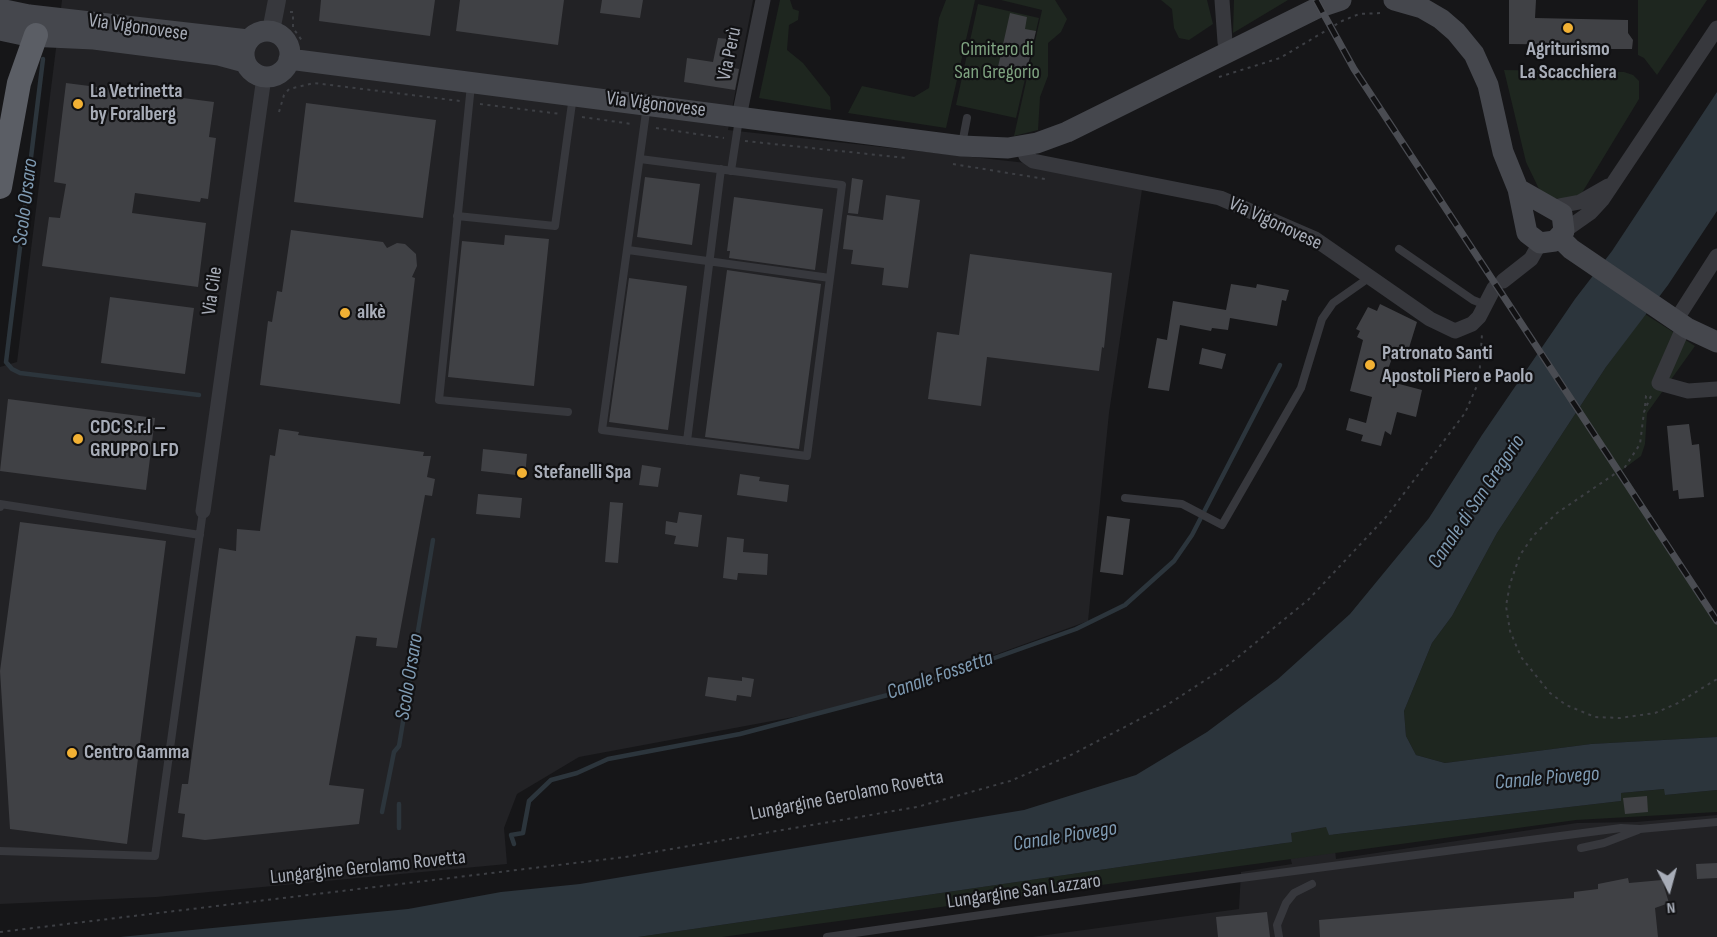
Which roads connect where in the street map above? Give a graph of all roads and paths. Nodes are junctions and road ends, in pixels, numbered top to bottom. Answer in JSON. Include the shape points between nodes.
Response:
{"nodes":[{"id":1,"x":277,"y":0,"type":"edge"},
{"id":2,"x":763,"y":0,"type":"edge"},
{"id":3,"x":1222,"y":0,"type":"edge"},
{"id":4,"x":1341,"y":0,"type":"edge"},
{"id":5,"x":1392,"y":7,"type":"edge"},
{"id":6,"x":0,"y":9,"type":"edge"},
{"id":7,"x":293,"y":12,"type":"dead end"},
{"id":8,"x":32,"y":25,"type":"junction"},
{"id":9,"x":1717,"y":28,"type":"edge"},
{"id":10,"x":0,"y":30,"type":"edge"},
{"id":11,"x":271,"y":31,"type":"junction"},
{"id":12,"x":248,"y":40,"type":"junction"},
{"id":13,"x":308,"y":46,"type":"dead end"},
{"id":14,"x":1230,"y":52,"type":"junction"},
{"id":15,"x":289,"y":59,"type":"junction"},
{"id":16,"x":245,"y":62,"type":"junction"},
{"id":17,"x":264,"y":77,"type":"junction"},
{"id":18,"x":1210,"y":80,"type":"dead end"},
{"id":19,"x":471,"y":81,"type":"junction"},
{"id":20,"x":573,"y":95,"type":"junction"},
{"id":21,"x":460,"y":101,"type":"dead end"},
{"id":22,"x":476,"y":103,"type":"dead end"},
{"id":23,"x":647,"y":104,"type":"junction"},
{"id":24,"x":279,"y":112,"type":"dead end"},
{"id":25,"x":564,"y":115,"type":"dead end"},
{"id":26,"x":577,"y":117,"type":"dead end"},
{"id":27,"x":739,"y":117,"type":"junction"},
{"id":28,"x":967,"y":118,"type":"dead end"},
{"id":29,"x":635,"y":125,"type":"dead end"},
{"id":30,"x":660,"y":129,"type":"dead end"},
{"id":31,"x":727,"y":138,"type":"dead end"},
{"id":32,"x":745,"y":141,"type":"dead end"},
{"id":33,"x":962,"y":146,"type":"junction"},
{"id":34,"x":1022,"y":146,"type":"junction"},
{"id":35,"x":884,"y":155,"type":"dead end"},
{"id":36,"x":640,"y":159,"type":"junction"},
{"id":37,"x":945,"y":162,"type":"dead end"},
{"id":38,"x":721,"y":169,"type":"junction"},
{"id":39,"x":731,"y":171,"type":"junction"},
{"id":40,"x":1050,"y":173,"type":"dead end"},
{"id":41,"x":1611,"y":184,"type":"junction"},
{"id":42,"x":0,"y":187,"type":"edge"},
{"id":43,"x":1518,"y":189,"type":"junction"},
{"id":44,"x":1548,"y":206,"type":"junction"},
{"id":45,"x":457,"y":216,"type":"junction"},
{"id":46,"x":1526,"y":224,"type":"junction"},
{"id":47,"x":1554,"y":237,"type":"junction"},
{"id":48,"x":1399,"y":249,"type":"dead end"},
{"id":49,"x":628,"y":250,"type":"junction"},
{"id":50,"x":1717,"y":256,"type":"edge"},
{"id":51,"x":709,"y":260,"type":"junction"},
{"id":52,"x":1370,"y":277,"type":"junction"},
{"id":53,"x":830,"y":278,"type":"junction"},
{"id":54,"x":1481,"y":310,"type":"junction"},
{"id":55,"x":1677,"y":321,"type":"junction"},
{"id":56,"x":1717,"y":342,"type":"edge"},
{"id":57,"x":1717,"y":389,"type":"edge"},
{"id":58,"x":1652,"y":393,"type":"dead end"},
{"id":59,"x":568,"y":412,"type":"dead end"},
{"id":60,"x":687,"y":441,"type":"junction"},
{"id":61,"x":1125,"y":498,"type":"dead end"},
{"id":62,"x":0,"y":507,"type":"edge"},
{"id":63,"x":203,"y":511,"type":"joint"},
{"id":64,"x":200,"y":535,"type":"junction"},
{"id":65,"x":1717,"y":680,"type":"edge"},
{"id":66,"x":1717,"y":822,"type":"edge"},
{"id":67,"x":1640,"y":829,"type":"junction"},
{"id":68,"x":1581,"y":848,"type":"dead end"},
{"id":69,"x":0,"y":851,"type":"edge"},
{"id":70,"x":1312,"y":884,"type":"dead end"},
{"id":71,"x":0,"y":932,"type":"edge"},
{"id":72,"x":827,"y":937,"type":"edge"},
{"id":73,"x":1279,"y":937,"type":"edge"}],
"edges":[{"from":1,"to":11,"type":"street"},
{"from":2,"to":27,"type":"street","name":"Via Perù"},
{"from":3,"to":14,"type":"street","via":[[1225,42]]},
{"from":4,"to":14,"type":"main road","name":"Via Vigonovese"},
{"from":5,"to":18,"type":"path","via":[[1359,14],[1280,58]]},
{"from":5,"to":43,"type":"main road","via":[[1422,8],[1456,32],[1474,54],[1488,85],[1503,152]]},
{"from":6,"to":8,"type":"main road","name":"Via Vigonovese"},
{"from":7,"to":13,"type":"path","via":[[293,28]]},
{"from":8,"to":10,"type":"main road","name":"Via Vigonovese","via":[[28,36]]},
{"from":8,"to":12,"type":"main road","name":"Via Vigonovese"},
{"from":8,"to":16,"type":"main road","name":"Via Vigonovese"},
{"from":8,"to":42,"type":"highway"},
{"from":9,"to":41,"type":"street"},
{"from":11,"to":12,"type":"main road","name":"Via Vigonovese","via":[[258,32]]},
{"from":11,"to":15,"type":"main road","via":[[288,44]]},
{"from":12,"to":16,"type":"main road"},
{"from":14,"to":34,"type":"main road","name":"Via Vigonovese","via":[[1086,123]]},
{"from":15,"to":17,"type":"main road","via":[[278,74]]},
{"from":15,"to":19,"type":"main road","name":"Via Vigonovese"},
{"from":16,"to":17,"type":"main road","name":"Via Vigonovese","via":[[252,72]]},
{"from":17,"to":63,"type":"street","name":"Via Cile"},
{"from":19,"to":20,"type":"main road","name":"Via Vigonovese"},
{"from":19,"to":45,"type":"lane"},
{"from":20,"to":23,"type":"main road","name":"Via Vigonovese"},
{"from":20,"to":45,"type":"lane","via":[[555,226]]},
{"from":21,"to":24,"type":"path","via":[[314,83],[289,88]]},
{"from":22,"to":25,"type":"path"},
{"from":23,"to":27,"type":"main road","name":"Via Vigonovese"},
{"from":23,"to":36,"type":"lane"},
{"from":26,"to":29,"type":"path"},
{"from":27,"to":33,"type":"main road","name":"Via Vigonovese"},
{"from":27,"to":39,"type":"lane"},
{"from":28,"to":33,"type":"lane"},
{"from":30,"to":31,"type":"path"},
{"from":32,"to":35,"type":"path"},
{"from":33,"to":34,"type":"main road","name":"Via Vigonovese"},
{"from":34,"to":52,"type":"street","name":"Via Vigonovese","via":[[1033,161],[1220,198],[1315,239]]},
{"from":36,"to":38,"type":"lane"},
{"from":36,"to":49,"type":"lane"},
{"from":37,"to":40,"type":"path","via":[[1037,180],[1048,178]]},
{"from":38,"to":39,"type":"lane"},
{"from":38,"to":51,"type":"lane"},
{"from":39,"to":53,"type":"lane","via":[[842,184]]},
{"from":41,"to":44,"type":"street","via":[[1580,202]]},
{"from":41,"to":47,"type":"street","via":[[1591,212]]},
{"from":43,"to":44,"type":"main road"},
{"from":43,"to":46,"type":"main road"},
{"from":44,"to":46,"type":"main road","via":[[1533,210]]},
{"from":44,"to":47,"type":"main road","via":[[1564,219]]},
{"from":45,"to":59,"type":"lane","via":[[439,399]]},
{"from":46,"to":47,"type":"main road","via":[[1530,236]]},
{"from":47,"to":54,"type":"street","name":"Via Vigonovese","via":[[1498,285]]},
{"from":47,"to":55,"type":"main road"},
{"from":48,"to":54,"type":"lane","via":[[1473,300]]},
{"from":49,"to":51,"type":"lane"},
{"from":49,"to":60,"type":"lane","via":[[602,430]]},
{"from":50,"to":55,"type":"street"},
{"from":51,"to":53,"type":"lane"},
{"from":51,"to":60,"type":"lane"},
{"from":52,"to":54,"type":"street","name":"Via Vigonovese","via":[[1430,319],[1455,331],[1472,324]]},
{"from":52,"to":61,"type":"lane","via":[[1333,303],[1322,319],[1301,388],[1222,525],[1182,504]]},
{"from":53,"to":60,"type":"lane","via":[[807,456]]},
{"from":54,"to":71,"type":"path","name":"Lungargine Gerolamo Rovetta","via":[[1483,351],[1473,397],[1409,488],[1308,600],[1227,666],[1167,705],[1069,756],[1010,781],[937,802],[646,854]]},
{"from":55,"to":56,"type":"main road"},
{"from":55,"to":57,"type":"street","via":[[1659,383],[1688,391]]},
{"from":58,"to":65,"type":"path","via":[[1640,444],[1626,467],[1557,513],[1520,555],[1506,606],[1510,631],[1521,657],[1550,693],[1566,705],[1595,717],[1655,713]]},
{"from":62,"to":64,"type":"lane"},
{"from":63,"to":64,"type":"lane"},
{"from":64,"to":69,"type":"lane","via":[[155,856]]},
{"from":66,"to":67,"type":"lane"},
{"from":67,"to":68,"type":"lane"},
{"from":67,"to":72,"type":"lane","name":"Lungargine San Lazzaro","via":[[1621,828],[1226,880]]},
{"from":70,"to":73,"type":"lane","via":[[1294,893],[1286,903],[1277,925]]}]}
